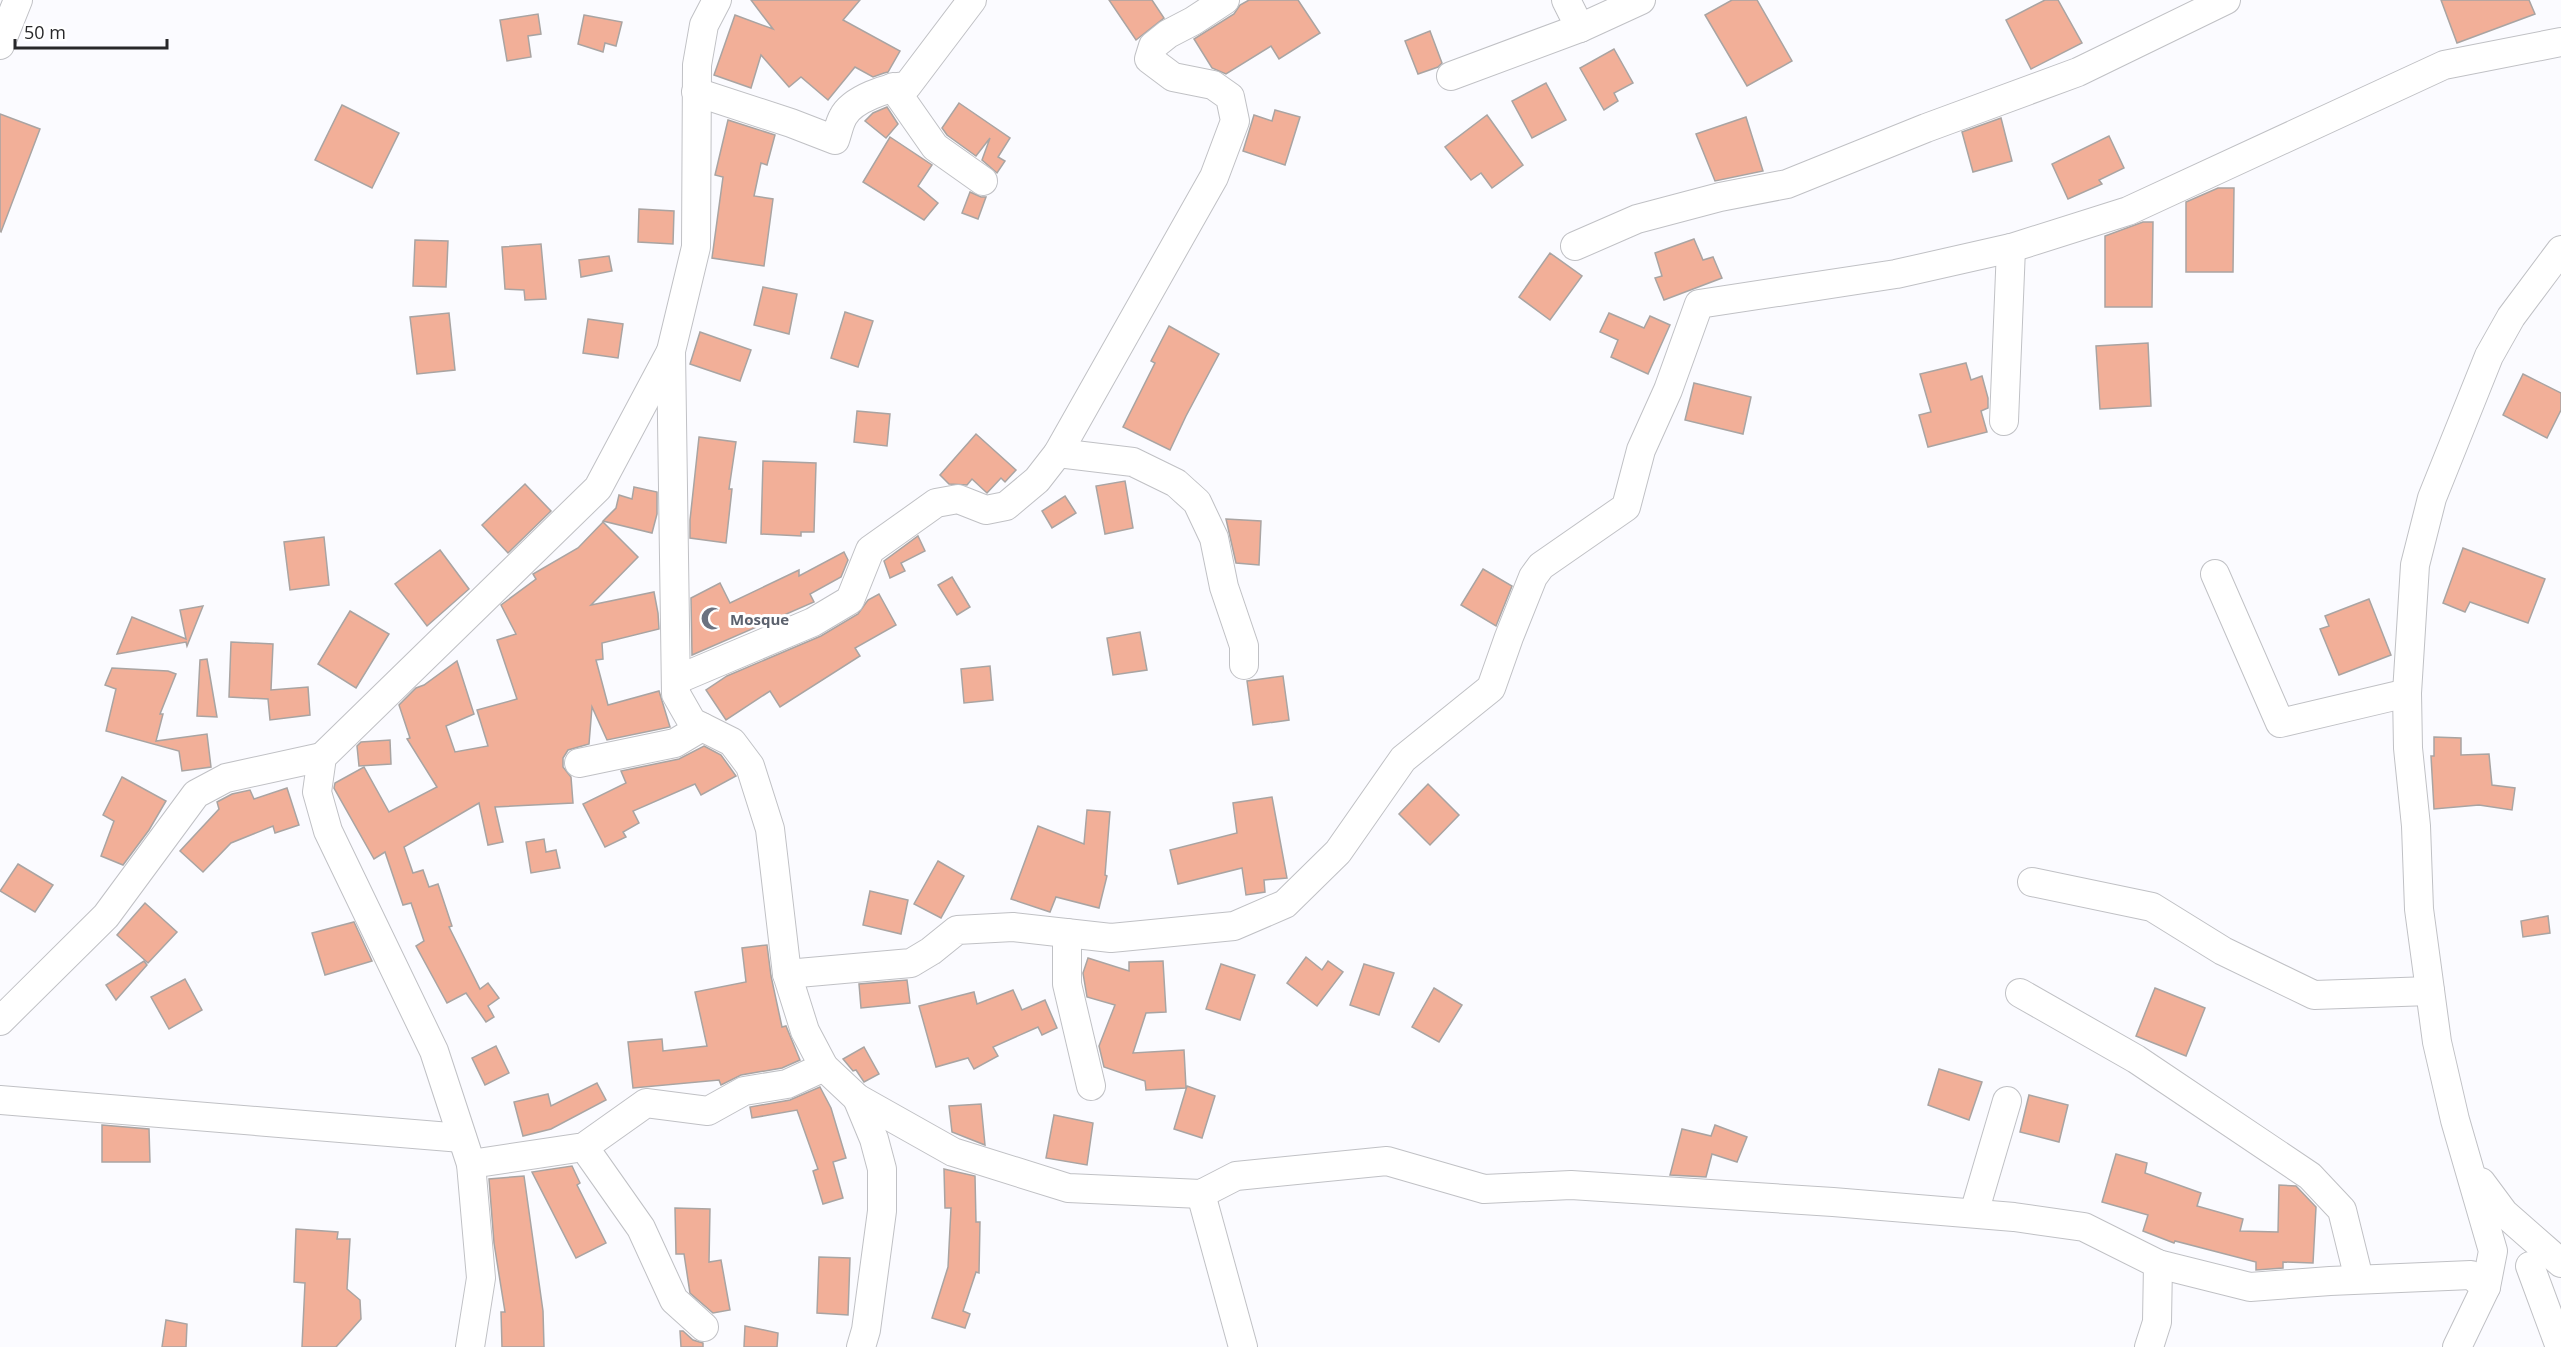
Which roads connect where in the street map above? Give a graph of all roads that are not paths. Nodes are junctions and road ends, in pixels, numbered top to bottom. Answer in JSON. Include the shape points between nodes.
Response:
{"nodes":[{"id":1,"x":18,"y":0,"type":"edge"},
{"id":2,"x":717,"y":0,"type":"edge"},
{"id":3,"x":972,"y":0,"type":"edge"},
{"id":4,"x":1225,"y":0,"type":"edge"},
{"id":5,"x":1566,"y":0,"type":"edge"},
{"id":6,"x":1641,"y":0,"type":"edge"},
{"id":7,"x":2226,"y":0,"type":"edge"},
{"id":8,"x":1580,"y":28,"type":"junction"},
{"id":9,"x":2561,"y":42,"type":"edge"},
{"id":10,"x":0,"y":45,"type":"edge"},
{"id":11,"x":1451,"y":76,"type":"dead end"},
{"id":12,"x":893,"y":87,"type":"junction"},
{"id":13,"x":696,"y":92,"type":"junction"},
{"id":14,"x":983,"y":181,"type":"dead end"},
{"id":15,"x":1575,"y":246,"type":"dead end"},
{"id":16,"x":2011,"y":248,"type":"junction"},
{"id":17,"x":2561,"y":250,"type":"edge"},
{"id":18,"x":671,"y":351,"type":"junction"},
{"id":19,"x":2004,"y":421,"type":"dead end"},
{"id":20,"x":1058,"y":453,"type":"junction"},
{"id":21,"x":2214,"y":574,"type":"dead end"},
{"id":22,"x":1244,"y":665,"type":"dead end"},
{"id":23,"x":676,"y":680,"type":"junction"},
{"id":24,"x":2407,"y":693,"type":"junction"},
{"id":25,"x":702,"y":727,"type":"junction"},
{"id":26,"x":322,"y":757,"type":"junction"},
{"id":27,"x":579,"y":763,"type":"dead end"},
{"id":28,"x":2032,"y":882,"type":"dead end"},
{"id":29,"x":1067,"y":933,"type":"junction"},
{"id":30,"x":787,"y":974,"type":"junction"},
{"id":31,"x":2430,"y":991,"type":"junction"},
{"id":32,"x":2020,"y":993,"type":"dead end"},
{"id":33,"x":0,"y":1021,"type":"edge"},
{"id":34,"x":824,"y":1067,"type":"junction"},
{"id":35,"x":1091,"y":1086,"type":"dead end"},
{"id":36,"x":857,"y":1098,"type":"junction"},
{"id":37,"x":0,"y":1100,"type":"edge"},
{"id":38,"x":2007,"y":1101,"type":"dead end"},
{"id":39,"x":584,"y":1147,"type":"junction"},
{"id":40,"x":467,"y":1151,"type":"junction"},
{"id":41,"x":1202,"y":1194,"type":"junction"},
{"id":42,"x":1974,"y":1213,"type":"junction"},
{"id":43,"x":2495,"y":1217,"type":"junction"},
{"id":44,"x":2493,"y":1251,"type":"junction"},
{"id":45,"x":2542,"y":1263,"type":"edge"},
{"id":46,"x":2158,"y":1264,"type":"junction"},
{"id":47,"x":2359,"y":1279,"type":"junction"},
{"id":48,"x":2486,"y":1287,"type":"junction"},
{"id":49,"x":704,"y":1327,"type":"dead end"},
{"id":50,"x":470,"y":1347,"type":"edge"},
{"id":51,"x":861,"y":1347,"type":"edge"},
{"id":52,"x":1243,"y":1347,"type":"edge"},
{"id":53,"x":2149,"y":1347,"type":"edge"},
{"id":54,"x":2457,"y":1347,"type":"edge"},
{"id":55,"x":2560,"y":1347,"type":"edge"}],
"edges":[{"from":1,"to":10,"type":"street"},
{"from":2,"to":13,"type":"street","via":[[704,25]]},
{"from":3,"to":12,"type":"street","via":[[907,86]]},
{"from":4,"to":20,"type":"street","via":[[1168,34],[1154,46],[1149,59],[1173,77],[1213,86],[1230,97],[1235,121],[1214,177]]},
{"from":5,"to":8,"type":"street"},
{"from":6,"to":8,"type":"street"},
{"from":7,"to":15,"type":"street","via":[[2078,72],[1787,184],[1637,219]]},
{"from":8,"to":11,"type":"street"},
{"from":9,"to":16,"type":"street","via":[[2444,65],[2128,212]]},
{"from":12,"to":13,"type":"street","via":[[879,91],[844,114],[836,140]]},
{"from":12,"to":14,"type":"street","via":[[935,147]]},
{"from":13,"to":18,"type":"street","via":[[696,247]]},
{"from":16,"to":19,"type":"street"},
{"from":16,"to":29,"type":"street","via":[[1896,274],[1699,304],[1641,450],[1626,507],[1542,566],[1533,577],[1491,688],[1403,759],[1338,852],[1285,904],[1234,926],[1111,938]]},
{"from":17,"to":24,"type":"street","via":[[2511,317],[2489,356],[2432,498],[2415,565]]},
{"from":18,"to":23,"type":"street"},
{"from":18,"to":26,"type":"street","via":[[598,488]]},
{"from":20,"to":22,"type":"street","via":[[1133,462],[1176,483],[1197,502],[1214,538],[1224,587],[1244,646]]},
{"from":20,"to":23,"type":"street","via":[[1037,480],[1006,506],[986,510],[958,500],[936,503],[870,550],[850,600],[813,622]]},
{"from":21,"to":24,"type":"street","via":[[2280,723]]},
{"from":23,"to":25,"type":"street","via":[[676,694],[692,722]]},
{"from":24,"to":31,"type":"street","via":[[2419,909]]},
{"from":25,"to":27,"type":"street","via":[[675,743]]},
{"from":25,"to":30,"type":"street","via":[[732,742],[750,766],[770,829]]},
{"from":26,"to":33,"type":"street","via":[[226,778],[196,794],[106,916]]},
{"from":26,"to":40,"type":"street","via":[[317,792],[327,831],[434,1052]]},
{"from":28,"to":31,"type":"street","via":[[2152,907],[2223,951],[2314,995]]},
{"from":29,"to":30,"type":"street","via":[[1013,927],[957,930],[911,963]]},
{"from":29,"to":35,"type":"street","via":[[1067,984]]},
{"from":30,"to":34,"type":"street","via":[[805,1030]]},
{"from":31,"to":43,"type":"street","via":[[2439,1053],[2468,1167]]},
{"from":32,"to":47,"type":"street","via":[[2136,1059],[2310,1176],[2342,1210]]},
{"from":34,"to":36,"type":"street"},
{"from":34,"to":39,"type":"street","via":[[787,1084],[744,1091],[708,1112],[646,1103]]},
{"from":36,"to":41,"type":"street","via":[[953,1152],[1068,1188]]},
{"from":36,"to":51,"type":"street","via":[[882,1169],[882,1211]]},
{"from":37,"to":40,"type":"street"},
{"from":38,"to":42,"type":"street"},
{"from":39,"to":40,"type":"street"},
{"from":39,"to":49,"type":"street","via":[[641,1228],[674,1299]]},
{"from":40,"to":50,"type":"street","via":[[481,1278]]},
{"from":41,"to":42,"type":"street","via":[[1236,1176],[1388,1161],[1484,1190],[1571,1185]]},
{"from":41,"to":52,"type":"street"},
{"from":42,"to":46,"type":"street","via":[[2084,1227]]},
{"from":43,"to":44,"type":"street"},
{"from":43,"to":45,"type":"street"},
{"from":44,"to":45,"type":"street","via":[[2500,1265]]},
{"from":44,"to":48,"type":"street"},
{"from":45,"to":48,"type":"street"},
{"from":45,"to":55,"type":"street"},
{"from":46,"to":47,"type":"street","via":[[2250,1287]]},
{"from":46,"to":53,"type":"street","via":[[2157,1322]]},
{"from":47,"to":48,"type":"street","via":[[2471,1275]]},
{"from":48,"to":54,"type":"street"}]}
